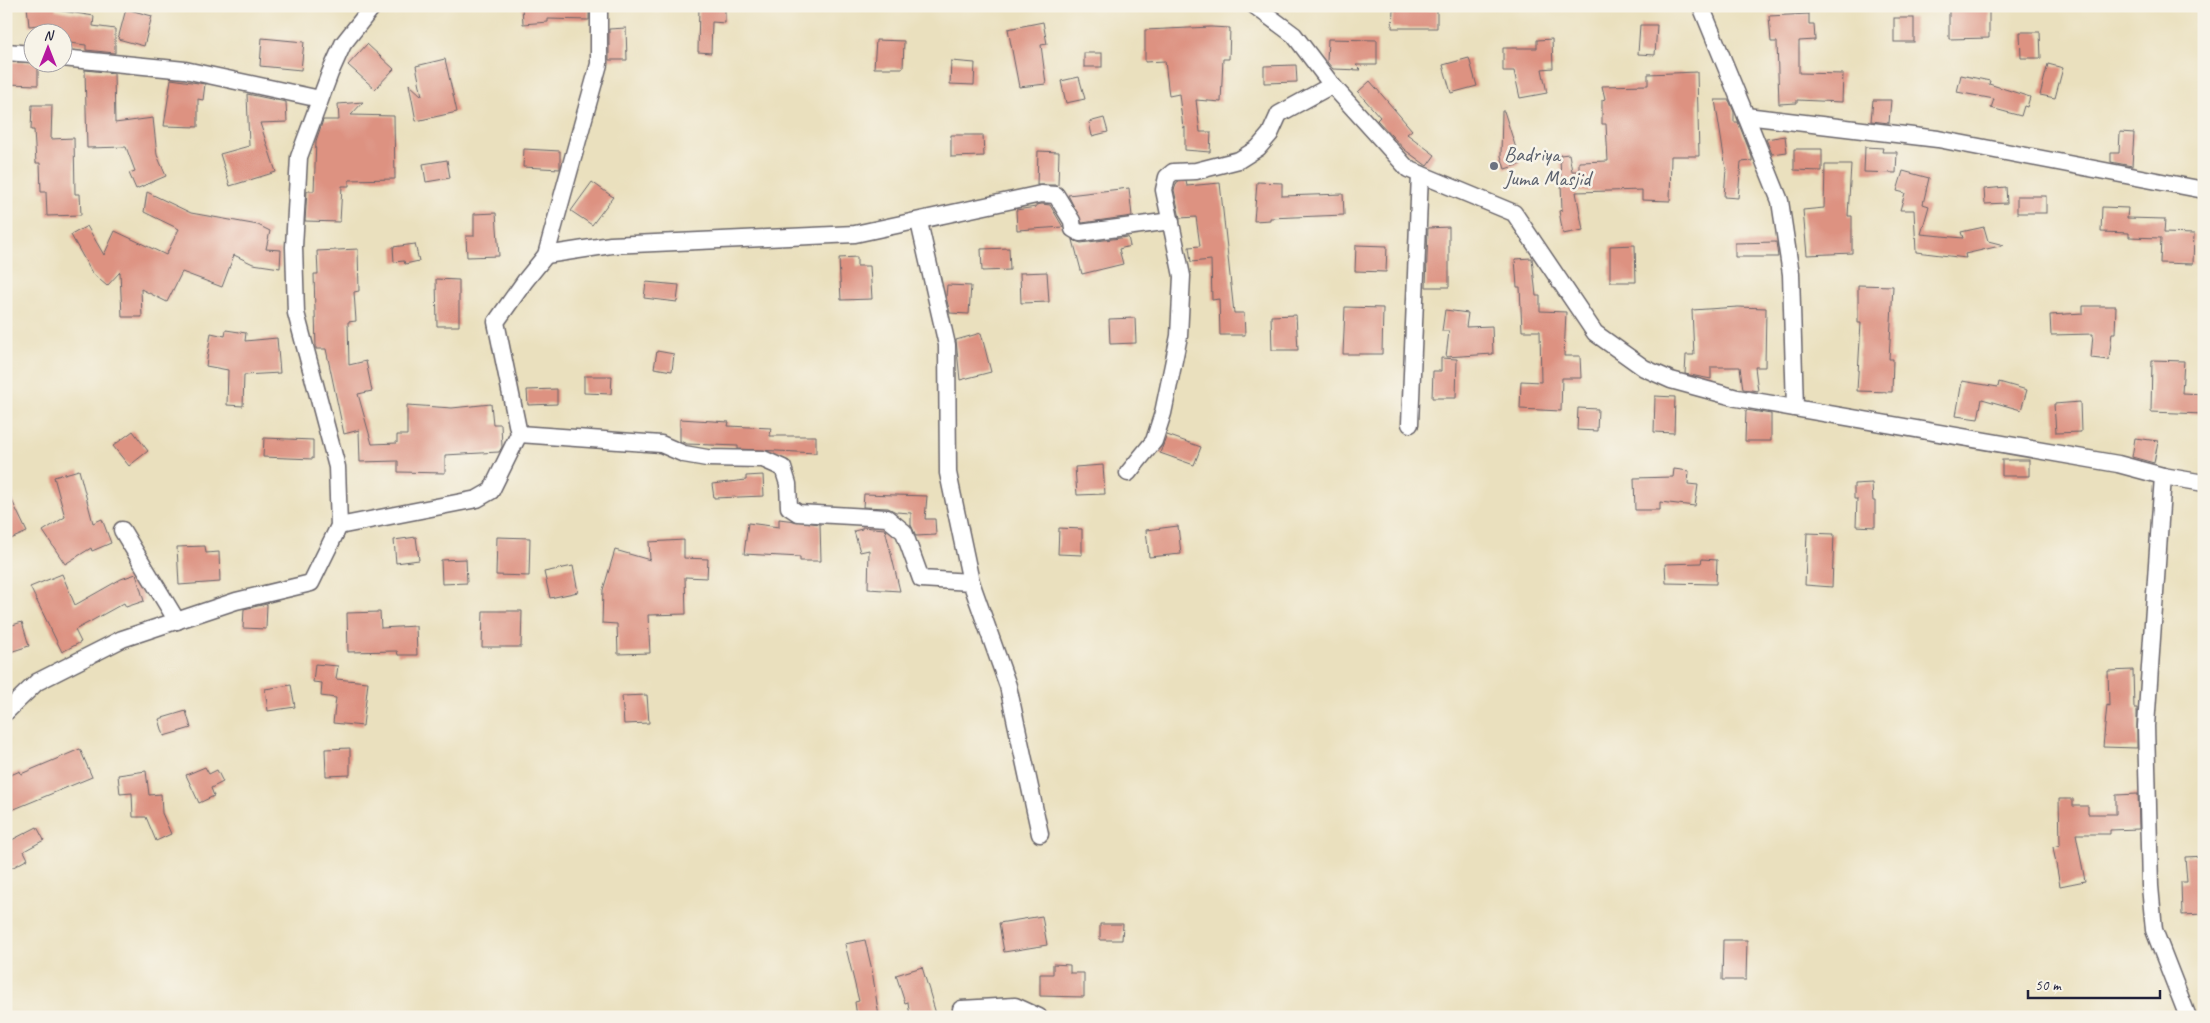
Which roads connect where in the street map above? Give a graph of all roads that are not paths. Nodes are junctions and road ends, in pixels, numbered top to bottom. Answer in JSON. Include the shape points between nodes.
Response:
{"nodes":[{"id":1,"x":373,"y":6,"type":"edge"},
{"id":2,"x":599,"y":6,"type":"edge"},
{"id":3,"x":1255,"y":6,"type":"edge"},
{"id":4,"x":1701,"y":6,"type":"edge"},
{"id":5,"x":6,"y":52,"type":"edge"},
{"id":6,"x":22,"y":53,"type":"edge"},
{"id":7,"x":72,"y":59,"type":"edge"},
{"id":8,"x":1332,"y":85,"type":"junction"},
{"id":9,"x":320,"y":99,"type":"junction"},
{"id":10,"x":1746,"y":116,"type":"junction"},
{"id":11,"x":1420,"y":174,"type":"junction"},
{"id":12,"x":2204,"y":190,"type":"edge"},
{"id":13,"x":1171,"y":221,"type":"junction"},
{"id":14,"x":919,"y":222,"type":"junction"},
{"id":15,"x":546,"y":255,"type":"junction"},
{"id":16,"x":1795,"y":408,"type":"junction"},
{"id":17,"x":1410,"y":424,"type":"dead end"},
{"id":18,"x":519,"y":434,"type":"junction"},
{"id":19,"x":1128,"y":473,"type":"dead end"},
{"id":20,"x":2163,"y":476,"type":"junction"},
{"id":21,"x":2204,"y":483,"type":"edge"},
{"id":22,"x":339,"y":526,"type":"junction"},
{"id":23,"x":122,"y":530,"type":"dead end"},
{"id":24,"x":971,"y":582,"type":"junction"},
{"id":25,"x":177,"y":621,"type":"junction"},
{"id":26,"x":6,"y":712,"type":"edge"},
{"id":27,"x":1040,"y":834,"type":"dead end"},
{"id":28,"x":962,"y":1009,"type":"dead end"},
{"id":29,"x":1039,"y":1017,"type":"edge"},
{"id":30,"x":2188,"y":1017,"type":"edge"}],
"edges":[{"from":1,"to":9,"type":"street","via":[[343,44]]},
{"from":2,"to":15,"type":"street","via":[[598,64]]},
{"from":3,"to":8,"type":"street","via":[[1294,35]]},
{"from":4,"to":10,"type":"street"},
{"from":5,"to":6,"type":"street"},
{"from":7,"to":9,"type":"street","via":[[185,70]]},
{"from":8,"to":11,"type":"street","via":[[1408,169]]},
{"from":8,"to":13,"type":"street","via":[[1279,114],[1270,134],[1258,148],[1239,160],[1196,171],[1173,172],[1167,177],[1164,190]]},
{"from":9,"to":22,"type":"street","via":[[298,157],[294,247],[296,313],[337,467]]},
{"from":10,"to":12,"type":"street","via":[[1938,139]]},
{"from":10,"to":16,"type":"street","via":[[1780,201],[1791,274]]},
{"from":11,"to":16,"type":"street","via":[[1514,214],[1595,333],[1644,368],[1671,380],[1737,398]]},
{"from":11,"to":17,"type":"street"},
{"from":13,"to":14,"type":"street","via":[[1080,233],[1073,229],[1072,221],[1056,195],[1041,194],[1025,195]]},
{"from":13,"to":19,"type":"street","via":[[1182,276],[1179,336],[1154,441]]},
{"from":14,"to":15,"type":"street","via":[[855,234],[611,245]]},
{"from":14,"to":24,"type":"street","via":[[948,345],[948,473]]},
{"from":15,"to":18,"type":"street","via":[[496,322]]},
{"from":16,"to":20,"type":"street","via":[[2118,464]]},
{"from":18,"to":22,"type":"street","via":[[491,491],[477,499]]},
{"from":18,"to":24,"type":"street","via":[[661,444],[684,454],[707,458],[763,459],[783,468],[788,484],[789,507],[798,513],[887,518],[904,532],[921,579]]},
{"from":20,"to":21,"type":"street"},
{"from":20,"to":30,"type":"street","via":[[2146,726],[2150,886],[2154,930]]},
{"from":22,"to":25,"type":"street","via":[[311,583]]},
{"from":23,"to":25,"type":"street"},
{"from":24,"to":27,"type":"street","via":[[1008,686]]},
{"from":25,"to":26,"type":"street","via":[[122,639],[37,682]]},
{"from":28,"to":29,"type":"street","via":[[1015,1006]]}]}
